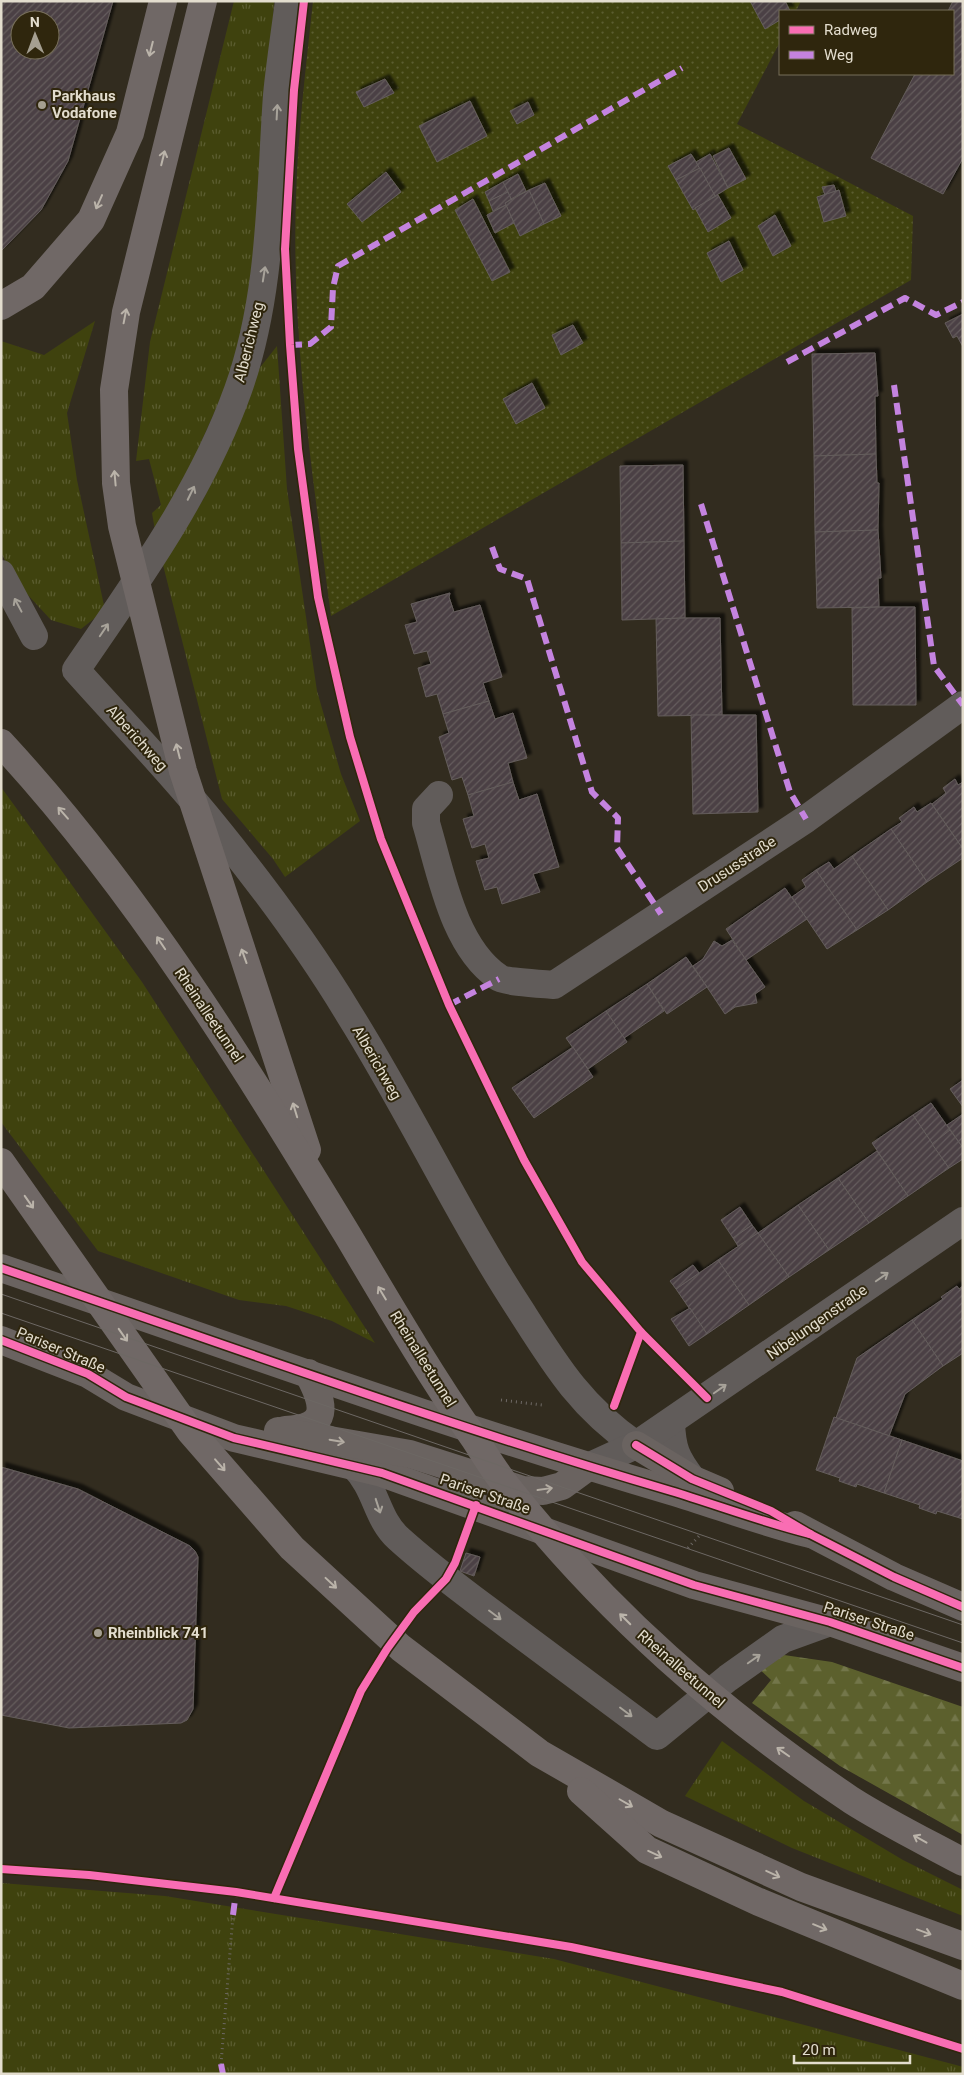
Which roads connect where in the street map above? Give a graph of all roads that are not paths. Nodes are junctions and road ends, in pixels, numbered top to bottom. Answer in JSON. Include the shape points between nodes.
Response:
{"nodes":[{"id":1,"x":163,"y":1,"type":"edge"},
{"id":2,"x":203,"y":1,"type":"edge"},
{"id":3,"x":289,"y":1,"type":"edge"},
{"id":4,"x":1,"y":306,"type":"edge"},
{"id":5,"x":1,"y":574,"type":"edge"},
{"id":6,"x":34,"y":636,"type":"dead end"},
{"id":7,"x":963,"y":705,"type":"edge"},
{"id":8,"x":1,"y":743,"type":"edge"},
{"id":9,"x":439,"y":795,"type":"dead end"},
{"id":10,"x":1,"y":1162,"type":"edge"},
{"id":11,"x":320,"y":1190,"type":"junction"},
{"id":12,"x":963,"y":1221,"type":"edge"},
{"id":13,"x":1,"y":1268,"type":"edge"},
{"id":14,"x":1,"y":1340,"type":"edge"},
{"id":15,"x":308,"y":1373,"type":"junction"},
{"id":16,"x":88,"y":1374,"type":"junction"},
{"id":17,"x":588,"y":1407,"type":"junction"},
{"id":18,"x":671,"y":1422,"type":"junction"},
{"id":19,"x":273,"y":1430,"type":"junction"},
{"id":20,"x":636,"y":1445,"type":"junction"},
{"id":21,"x":353,"y":1465,"type":"junction"},
{"id":22,"x":588,"y":1467,"type":"junction"},
{"id":23,"x":692,"y":1479,"type":"junction"},
{"id":24,"x":810,"y":1534,"type":"junction"},
{"id":25,"x":963,"y":1607,"type":"edge"},
{"id":26,"x":830,"y":1622,"type":"junction"},
{"id":27,"x":963,"y":1668,"type":"edge"},
{"id":28,"x":539,"y":1754,"type":"junction"},
{"id":29,"x":963,"y":1862,"type":"edge"},
{"id":30,"x":963,"y":1946,"type":"edge"},
{"id":31,"x":963,"y":1986,"type":"edge"}],
"edges":[{"from":1,"to":4,"type":"highway","one_way":true,"via":[[130,133],[91,220],[33,287]]},
{"from":11,"to":2,"type":"highway","one_way":true,"via":[[183,771],[122,526],[113,450],[114,390],[119,349],[155,189]]},
{"from":17,"to":3,"type":"street","name":"Alberichweg","one_way":true,"via":[[498,1276],[350,1014],[300,940],[220,832],[76,670],[184,506],[238,389],[259,309],[270,239],[278,94]]},
{"from":6,"to":5,"type":"street","one_way":true},
{"from":7,"to":9,"type":"street","name":"Drususstraße","via":[[806,819],[554,985],[499,978],[465,943],[426,823],[426,809]]},
{"from":11,"to":8,"type":"highway","name":"Rheinalleetunnel","one_way":true,"via":[[222,1032],[153,932],[79,833]]},
{"from":10,"to":28,"type":"highway","one_way":true,"via":[[190,1431],[292,1548],[401,1648]]},
{"from":29,"to":11,"type":"highway","name":"Rheinalleetunnel","one_way":true,"via":[[854,1802],[740,1721],[644,1638],[578,1572],[505,1485],[448,1401]]},
{"from":18,"to":12,"type":"street","name":"Nibelungenstraße","one_way":true},
{"from":13,"to":15,"type":"main road"},
{"from":14,"to":16,"type":"main road","name":"Pariser Straße"},
{"from":15,"to":19,"type":"main road","via":[[322,1404],[320,1414],[315,1421],[300,1429]]},
{"from":15,"to":22,"type":"main road"},
{"from":16,"to":19,"type":"main road","name":"Pariser Straße","via":[[134,1380],[240,1421]]},
{"from":16,"to":21,"type":"main road","name":"Pariser Straße","via":[[126,1397],[234,1438]]},
{"from":17,"to":20,"type":"street","name":"Alberichweg"},
{"from":17,"to":22,"type":"street","name":"Alberichweg","via":[[598,1427],[599,1444]]},
{"from":18,"to":20,"type":"street","name":"Nibelungenstraße"},
{"from":18,"to":23,"type":"street","via":[[677,1459]]},
{"from":19,"to":22,"type":"main road","name":"Pariser Straße","one_way":true,"via":[[410,1454],[523,1490],[543,1491],[562,1486]]},
{"from":20,"to":22,"type":"street","name":"Pariser Straße"},
{"from":20,"to":23,"type":"main road"},
{"from":21,"to":26,"type":"main road","name":"Pariser Straße","via":[[476,1505],[694,1585]]},
{"from":21,"to":26,"type":"street","one_way":true,"via":[[365,1476],[382,1518],[396,1537],[446,1579],[657,1736],[728,1678],[783,1639]]},
{"from":22,"to":24,"type":"main road","via":[[768,1524]]},
{"from":23,"to":24,"type":"main road","via":[[771,1511]]},
{"from":24,"to":25,"type":"main road","via":[[894,1577]]},
{"from":26,"to":27,"type":"main road","name":"Pariser Straße"},
{"from":28,"to":30,"type":"highway","one_way":true,"via":[[662,1824],[801,1887]]},
{"from":28,"to":31,"type":"highway","one_way":true,"via":[[648,1850],[759,1902]]}]}
